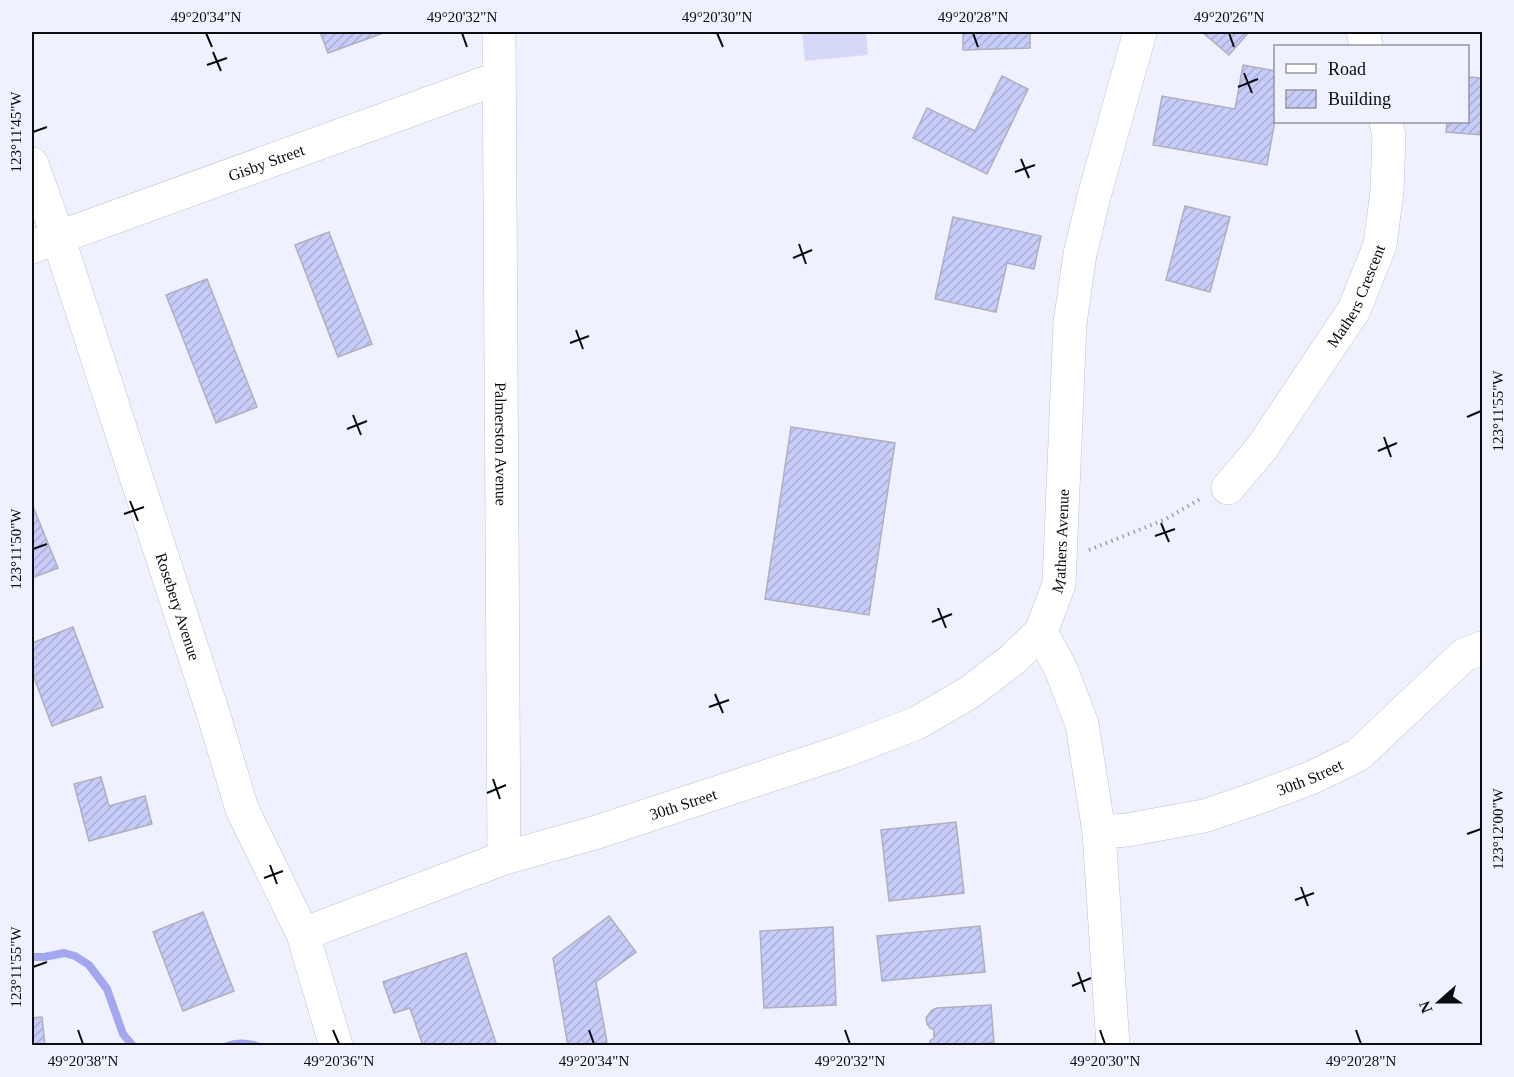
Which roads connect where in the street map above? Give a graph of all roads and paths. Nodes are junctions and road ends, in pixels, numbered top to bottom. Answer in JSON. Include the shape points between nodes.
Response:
{"nodes":[{"id":1,"x":499,"y":32,"type":"edge"},
{"id":2,"x":1140,"y":32,"type":"edge"},
{"id":3,"x":500,"y":78,"type":"junction"},
{"id":4,"x":1386,"y":123,"type":"edge"},
{"id":5,"x":32,"y":164,"type":"edge"},
{"id":6,"x":45,"y":242,"type":"edge"},
{"id":7,"x":1228,"y":488,"type":"joint"},
{"id":8,"x":1060,"y":556,"type":"junction"},
{"id":9,"x":1041,"y":632,"type":"junction"},
{"id":10,"x":1482,"y":648,"type":"edge"},
{"id":11,"x":1099,"y":832,"type":"junction"},
{"id":12,"x":504,"y":858,"type":"junction"},
{"id":13,"x":303,"y":934,"type":"junction"},
{"id":14,"x":336,"y":1046,"type":"edge"},
{"id":15,"x":1113,"y":1046,"type":"edge"}],
"edges":[{"from":1,"to":3,"type":"street","name":"Palmerston Avenue"},
{"from":2,"to":8,"type":"street","name":"Mathers Avenue","via":[[1078,266],[1070,323]]},
{"from":3,"to":6,"type":"street","name":"Gisby Street"},
{"from":3,"to":12,"type":"street","name":"Palmerston Avenue"},
{"from":4,"to":7,"type":"street","name":"Mathers Crescent","via":[[1387,191],[1380,245],[1354,310],[1261,449]]},
{"from":5,"to":6,"type":"street","name":"Rosebery Avenue"},
{"from":6,"to":13,"type":"street","name":"Rosebery Avenue","via":[[214,716],[242,809]]},
{"from":7,"to":8,"type":"path","via":[[1088,551]]},
{"from":8,"to":9,"type":"street","name":"Mathers Avenue","via":[[1059,584]]},
{"from":9,"to":11,"type":"street","via":[[1061,669],[1082,724]]},
{"from":9,"to":12,"type":"street","name":"30th Street","via":[[970,692],[917,723],[848,750],[594,833]]},
{"from":10,"to":11,"type":"street","name":"30th Street","via":[[1464,655],[1358,755],[1313,777],[1204,816]]},
{"from":11,"to":15,"type":"street"},
{"from":12,"to":13,"type":"street","name":"30th Street"},
{"from":13,"to":14,"type":"street","name":"Rosebery Avenue"}]}
